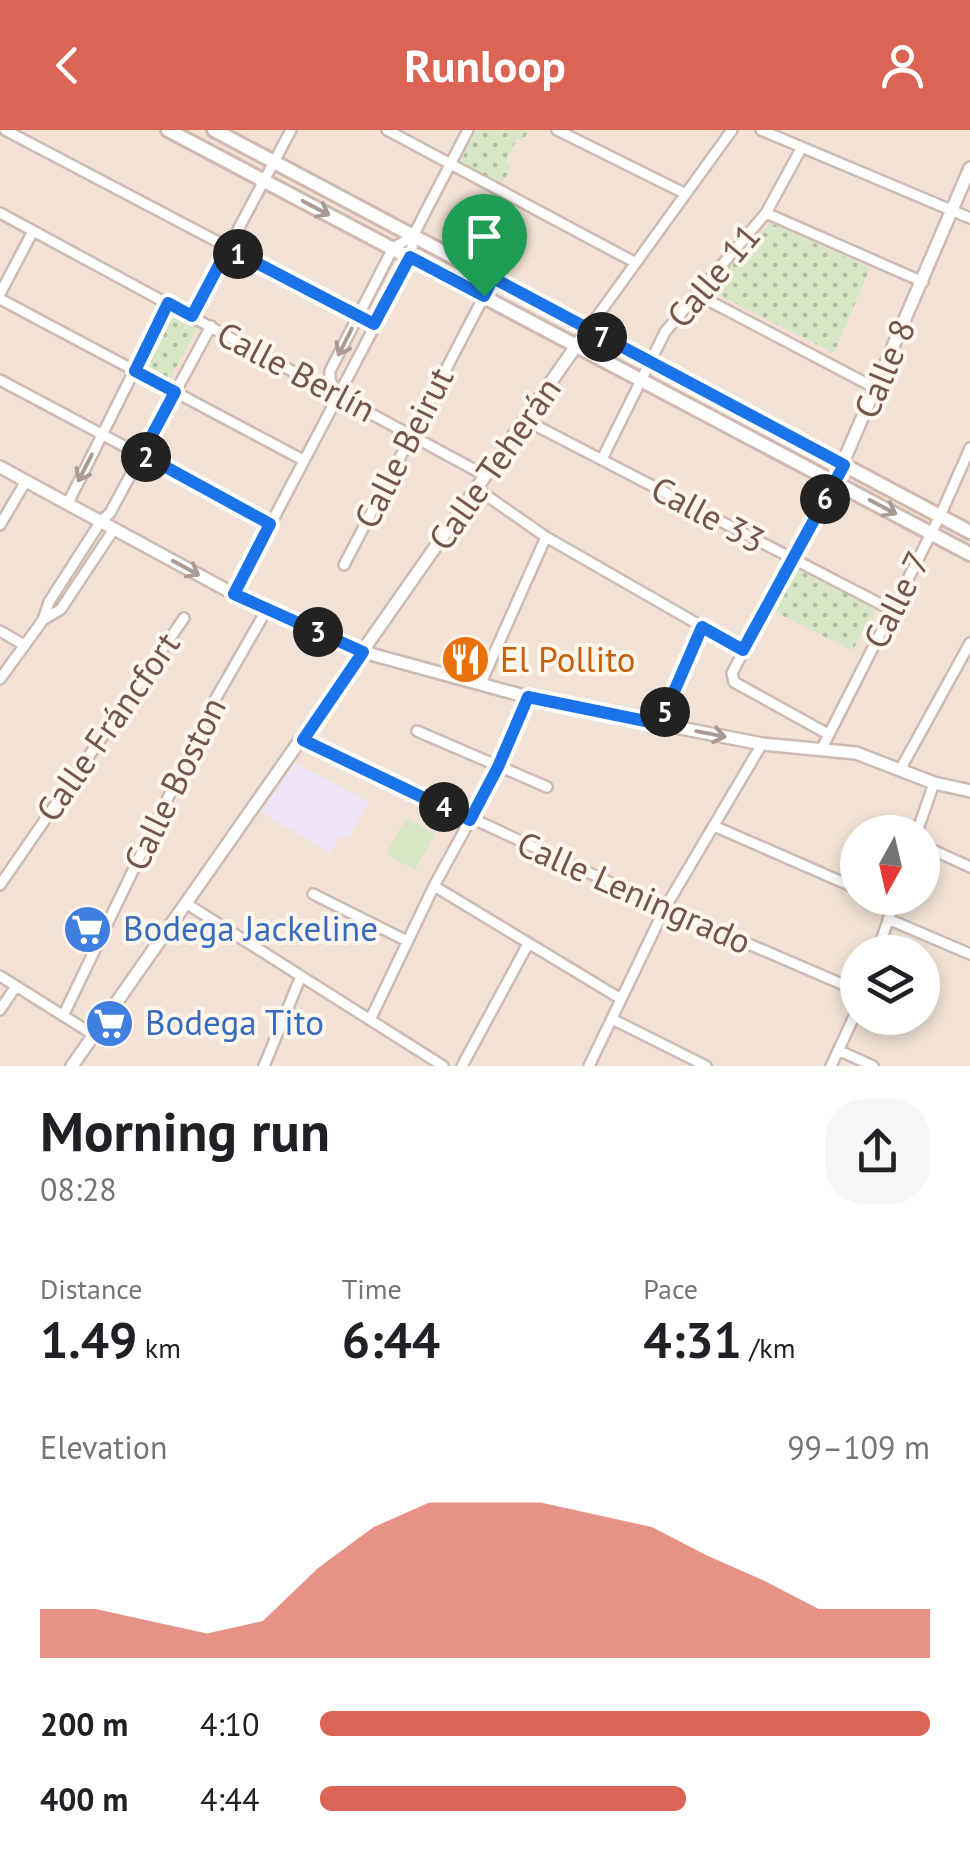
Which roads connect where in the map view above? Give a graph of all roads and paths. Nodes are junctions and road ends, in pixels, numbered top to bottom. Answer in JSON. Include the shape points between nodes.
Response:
{"nodes":[{"id":1,"x":5,"y":130,"type":"edge"},
{"id":2,"x":168,"y":130,"type":"edge"},
{"id":3,"x":214,"y":130,"type":"edge"},
{"id":4,"x":291,"y":130,"type":"edge"},
{"id":5,"x":387,"y":130,"type":"edge"},
{"id":6,"x":468,"y":130,"type":"edge"},
{"id":7,"x":557,"y":130,"type":"edge"},
{"id":8,"x":732,"y":130,"type":"edge"},
{"id":9,"x":761,"y":130,"type":"edge"},
{"id":10,"x":802,"y":148,"type":"junction"},
{"id":11,"x":274,"y":162,"type":"junction"},
{"id":12,"x":450,"y":164,"type":"junction"},
{"id":13,"x":970,"y":168,"type":"edge"},
{"id":14,"x":264,"y":180,"type":"junction"},
{"id":15,"x":686,"y":194,"type":"junction"},
{"id":16,"x":954,"y":211,"type":"junction"},
{"id":17,"x":0,"y":213,"type":"edge"},
{"id":18,"x":766,"y":214,"type":"junction"},
{"id":19,"x":970,"y":218,"type":"edge"},
{"id":20,"x":33,"y":231,"type":"junction"},
{"id":21,"x":413,"y":236,"type":"junction"},
{"id":22,"x":228,"y":248,"type":"junction"},
{"id":23,"x":393,"y":248,"type":"junction"},
{"id":24,"x":410,"y":257,"type":"junction"},
{"id":25,"x":636,"y":263,"type":"junction"},
{"id":26,"x":493,"y":278,"type":"junction"},
{"id":27,"x":922,"y":282,"type":"junction"},
{"id":28,"x":696,"y":294,"type":"junction"},
{"id":29,"x":484,"y":296,"type":"junction"},
{"id":30,"x":0,"y":297,"type":"edge"},
{"id":31,"x":168,"y":303,"type":"junction"},
{"id":32,"x":358,"y":315,"type":"junction"},
{"id":33,"x":192,"y":316,"type":"junction"},
{"id":34,"x":374,"y":324,"type":"junction"},
{"id":35,"x":210,"y":326,"type":"junction"},
{"id":36,"x":588,"y":329,"type":"junction"},
{"id":37,"x":578,"y":344,"type":"junction"},
{"id":38,"x":649,"y":362,"type":"junction"},
{"id":39,"x":135,"y":371,"type":"junction"},
{"id":40,"x":640,"y":378,"type":"junction"},
{"id":41,"x":0,"y":380,"type":"edge"},
{"id":42,"x":877,"y":389,"type":"junction"},
{"id":43,"x":175,"y":392,"type":"junction"},
{"id":44,"x":337,"y":394,"type":"junction"},
{"id":45,"x":525,"y":420,"type":"junction"},
{"id":46,"x":412,"y":434,"type":"junction"},
{"id":47,"x":102,"y":435,"type":"junction"},
{"id":48,"x":970,"y":448,"type":"edge"},
{"id":49,"x":142,"y":454,"type":"junction"},
{"id":50,"x":303,"y":460,"type":"junction"},
{"id":51,"x":602,"y":460,"type":"junction"},
{"id":52,"x":844,"y":465,"type":"junction"},
{"id":53,"x":0,"y":467,"type":"edge"},
{"id":54,"x":486,"y":476,"type":"junction"},
{"id":55,"x":26,"y":481,"type":"junction"},
{"id":56,"x":835,"y":482,"type":"junction"},
{"id":57,"x":477,"y":489,"type":"junction"},
{"id":58,"x":68,"y":504,"type":"junction"},
{"id":59,"x":940,"y":516,"type":"junction"},
{"id":60,"x":101,"y":521,"type":"junction"},
{"id":61,"x":270,"y":524,"type":"junction"},
{"id":62,"x":0,"y":525,"type":"edge"},
{"id":63,"x":114,"y":529,"type":"junction"},
{"id":64,"x":970,"y":532,"type":"edge"},
{"id":65,"x":932,"y":533,"type":"junction"},
{"id":66,"x":546,"y":537,"type":"junction"},
{"id":67,"x":970,"y":554,"type":"edge"},
{"id":68,"x":793,"y":560,"type":"junction"},
{"id":69,"x":344,"y":565,"type":"dead end"},
{"id":70,"x":234,"y":594,"type":"junction"},
{"id":71,"x":267,"y":609,"type":"junction"},
{"id":72,"x":892,"y":610,"type":"junction"},
{"id":73,"x":184,"y":618,"type":"dead end"},
{"id":74,"x":43,"y":620,"type":"junction"},
{"id":75,"x":702,"y":627,"type":"junction"},
{"id":76,"x":0,"y":631,"type":"edge"},
{"id":77,"x":970,"y":644,"type":"edge"},
{"id":78,"x":24,"y":645,"type":"junction"},
{"id":79,"x":743,"y":650,"type":"junction"},
{"id":80,"x":363,"y":652,"type":"junction"},
{"id":81,"x":0,"y":679,"type":"edge"},
{"id":82,"x":481,"y":683,"type":"junction"},
{"id":83,"x":528,"y":697,"type":"junction"},
{"id":84,"x":660,"y":724,"type":"junction"},
{"id":85,"x":416,"y":731,"type":"dead end"},
{"id":86,"x":828,"y":734,"type":"junction"},
{"id":87,"x":303,"y":740,"type":"junction"},
{"id":88,"x":762,"y":744,"type":"junction"},
{"id":89,"x":821,"y":750,"type":"junction"},
{"id":90,"x":498,"y":767,"type":"junction"},
{"id":91,"x":900,"y":770,"type":"junction"},
{"id":92,"x":934,"y":783,"type":"junction"},
{"id":93,"x":548,"y":787,"type":"dead end"},
{"id":94,"x":970,"y":791,"type":"edge"},
{"id":95,"x":923,"y":815,"type":"edge"},
{"id":96,"x":470,"y":820,"type":"junction"},
{"id":97,"x":714,"y":826,"type":"junction"},
{"id":98,"x":940,"y":853,"type":"edge"},
{"id":99,"x":970,"y":867,"type":"edge"},
{"id":100,"x":840,"y":881,"type":"edge"},
{"id":101,"x":0,"y":885,"type":"edge"},
{"id":102,"x":434,"y":886,"type":"junction"},
{"id":103,"x":313,"y":894,"type":"dead end"},
{"id":104,"x":187,"y":904,"type":"junction"},
{"id":105,"x":665,"y":908,"type":"junction"},
{"id":106,"x":889,"y":915,"type":"edge"},
{"id":107,"x":888,"y":919,"type":"junction"},
{"id":108,"x":883,"y":935,"type":"edge"},
{"id":109,"x":407,"y":941,"type":"junction"},
{"id":110,"x":528,"y":944,"type":"junction"},
{"id":111,"x":970,"y":954,"type":"edge"},
{"id":112,"x":0,"y":976,"type":"edge"},
{"id":113,"x":300,"y":976,"type":"junction"},
{"id":114,"x":840,"y":983,"type":"edge"},
{"id":115,"x":16,"y":986,"type":"junction"},
{"id":116,"x":622,"y":1000,"type":"junction"},
{"id":117,"x":0,"y":1010,"type":"edge"},
{"id":118,"x":63,"y":1016,"type":"junction"},
{"id":119,"x":612,"y":1018,"type":"junction"},
{"id":120,"x":370,"y":1020,"type":"junction"},
{"id":121,"x":94,"y":1035,"type":"junction"},
{"id":122,"x":846,"y":1035,"type":"edge"},
{"id":123,"x":840,"y":1050,"type":"junction"},
{"id":124,"x":267,"y":1065,"type":"edge"},
{"id":125,"x":72,"y":1066,"type":"edge"},
{"id":126,"x":443,"y":1066,"type":"edge"},
{"id":127,"x":462,"y":1066,"type":"edge"},
{"id":128,"x":589,"y":1066,"type":"edge"},
{"id":129,"x":706,"y":1066,"type":"edge"},
{"id":130,"x":831,"y":1066,"type":"edge"},
{"id":131,"x":872,"y":1066,"type":"edge"}],
"edges":[{"from":1,"to":22,"type":"street"},
{"from":2,"to":14,"type":"main road"},
{"from":3,"to":11,"type":"main road"},
{"from":4,"to":11,"type":"street"},
{"from":5,"to":12,"type":"street"},
{"from":6,"to":12,"type":"street"},
{"from":7,"to":15,"type":"street"},
{"from":8,"to":15,"type":"street","name":"Calle Teherán"},
{"from":9,"to":10,"type":"street"},
{"from":10,"to":16,"type":"street"},
{"from":10,"to":18,"type":"street","name":"Calle 11"},
{"from":11,"to":14,"type":"street"},
{"from":11,"to":21,"type":"main road"},
{"from":12,"to":21,"type":"street"},
{"from":12,"to":25,"type":"street"},
{"from":13,"to":16,"type":"street","name":"Calle 8"},
{"from":14,"to":22,"type":"street"},
{"from":14,"to":23,"type":"main road","one_way":true},
{"from":15,"to":25,"type":"street","name":"Calle Teherán"},
{"from":16,"to":19,"type":"street"},
{"from":16,"to":27,"type":"street","name":"Calle 8"},
{"from":17,"to":20,"type":"street","name":"Calle Berlín"},
{"from":18,"to":27,"type":"street"},
{"from":18,"to":28,"type":"street","name":"Calle 11"},
{"from":20,"to":30,"type":"street"},
{"from":20,"to":31,"type":"street","name":"Calle Berlín"},
{"from":21,"to":23,"type":"street"},
{"from":21,"to":24,"type":"street"},
{"from":21,"to":26,"type":"main road"},
{"from":22,"to":32,"type":"street"},
{"from":22,"to":33,"type":"street"},
{"from":23,"to":24,"type":"main road"},
{"from":23,"to":32,"type":"street"},
{"from":24,"to":29,"type":"main road"},
{"from":24,"to":34,"type":"street"},
{"from":25,"to":36,"type":"street","name":"Calle Teherán"},
{"from":26,"to":29,"type":"street","name":"Calle Beirut"},
{"from":26,"to":36,"type":"main road"},
{"from":27,"to":42,"type":"street","name":"Calle 8"},
{"from":28,"to":38,"type":"street","name":"Calle 11"},
{"from":28,"to":42,"type":"street"},
{"from":29,"to":37,"type":"main road"},
{"from":29,"to":46,"type":"street","name":"Calle Beirut"},
{"from":30,"to":39,"type":"street"},
{"from":31,"to":33,"type":"street","name":"Calle Berlín"},
{"from":31,"to":39,"type":"street"},
{"from":32,"to":34,"type":"street"},
{"from":32,"to":44,"type":"street","one_way":true,"via":[[330,371]]},
{"from":33,"to":35,"type":"street","name":"Calle Berlín"},
{"from":34,"to":44,"type":"street"},
{"from":35,"to":43,"type":"street"},
{"from":35,"to":44,"type":"street","name":"Calle Berlín"},
{"from":36,"to":37,"type":"street","name":"Calle Teherán"},
{"from":36,"to":38,"type":"main road"},
{"from":37,"to":40,"type":"main road"},
{"from":37,"to":45,"type":"street","name":"Calle Teherán"},
{"from":38,"to":40,"type":"street","name":"Calle 11"},
{"from":38,"to":52,"type":"main road"},
{"from":39,"to":43,"type":"street"},
{"from":39,"to":47,"type":"street"},
{"from":40,"to":51,"type":"street","name":"Calle 11"},
{"from":40,"to":56,"type":"main road"},
{"from":41,"to":47,"type":"street"},
{"from":42,"to":52,"type":"street","name":"Calle 8"},
{"from":43,"to":49,"type":"street"},
{"from":43,"to":50,"type":"street"},
{"from":44,"to":46,"type":"street","name":"Calle Berlín"},
{"from":44,"to":50,"type":"street"},
{"from":45,"to":51,"type":"street","name":"Calle 33"},
{"from":45,"to":54,"type":"street","name":"Calle Teherán"},
{"from":46,"to":54,"type":"street","name":"Calle Berlín"},
{"from":46,"to":69,"type":"street","name":"Calle Beirut"},
{"from":47,"to":49,"type":"street"},
{"from":47,"to":58,"type":"street","one_way":true},
{"from":48,"to":59,"type":"street","name":"Calle 7"},
{"from":49,"to":60,"type":"street"},
{"from":49,"to":61,"type":"street"},
{"from":50,"to":61,"type":"street"},
{"from":51,"to":68,"type":"street","name":"Calle 33"},
{"from":52,"to":56,"type":"street","name":"Calle 8"},
{"from":52,"to":59,"type":"main road"},
{"from":53,"to":55,"type":"street"},
{"from":54,"to":57,"type":"street","name":"Calle Teherán"},
{"from":55,"to":58,"type":"street"},
{"from":55,"to":62,"type":"street"},
{"from":56,"to":65,"type":"main road","one_way":true},
{"from":56,"to":68,"type":"street","name":"Calle 8"},
{"from":57,"to":66,"type":"street"},
{"from":57,"to":80,"type":"street","name":"Calle Teherán"},
{"from":58,"to":60,"type":"street"},
{"from":59,"to":64,"type":"main road"},
{"from":59,"to":65,"type":"street","name":"Calle 7"},
{"from":60,"to":63,"type":"street"},
{"from":60,"to":74,"type":"street"},
{"from":61,"to":70,"type":"street"},
{"from":63,"to":70,"type":"street","one_way":true},
{"from":63,"to":74,"type":"street","via":[[61,609]]},
{"from":65,"to":67,"type":"main road"},
{"from":65,"to":72,"type":"street","name":"Calle 7"},
{"from":66,"to":75,"type":"street"},
{"from":66,"to":82,"type":"street"},
{"from":68,"to":72,"type":"street","name":"Calle 33"},
{"from":68,"to":79,"type":"street","name":"Calle 8"},
{"from":70,"to":71,"type":"street"},
{"from":71,"to":80,"type":"street"},
{"from":71,"to":118,"type":"street","name":"Calle Boston","via":[[216,698]]},
{"from":72,"to":86,"type":"street","name":"Calle 7"},
{"from":73,"to":101,"type":"street","name":"Calle Fráncfort"},
{"from":74,"to":78,"type":"street"},
{"from":75,"to":79,"type":"street"},
{"from":75,"to":84,"type":"street"},
{"from":76,"to":78,"type":"street"},
{"from":77,"to":91,"type":"street"},
{"from":78,"to":81,"type":"street"},
{"from":79,"to":86,"type":"street","via":[[734,682]]},
{"from":80,"to":82,"type":"street"},
{"from":80,"to":87,"type":"street","name":"Calle Teherán"},
{"from":82,"to":83,"type":"street"},
{"from":83,"to":84,"type":"street"},
{"from":83,"to":90,"type":"street"},
{"from":84,"to":88,"type":"street","one_way":true},
{"from":85,"to":90,"type":"street"},
{"from":86,"to":89,"type":"street","name":"Calle 7"},
{"from":87,"to":96,"type":"street","name":"Calle Leningrado"},
{"from":87,"to":104,"type":"street","name":"Calle Teherán"},
{"from":88,"to":89,"type":"street"},
{"from":88,"to":97,"type":"street"},
{"from":89,"to":91,"type":"street"},
{"from":90,"to":93,"type":"street"},
{"from":90,"to":96,"type":"street"},
{"from":91,"to":92,"type":"street"},
{"from":92,"to":94,"type":"street"},
{"from":92,"to":95,"type":"street"},
{"from":96,"to":102,"type":"street"},
{"from":96,"to":105,"type":"street","name":"Calle Leningrado"},
{"from":97,"to":100,"type":"street"},
{"from":97,"to":105,"type":"street"},
{"from":98,"to":99,"type":"street"},
{"from":102,"to":109,"type":"street"},
{"from":102,"to":110,"type":"street"},
{"from":103,"to":109,"type":"street"},
{"from":104,"to":113,"type":"street"},
{"from":104,"to":121,"type":"street","name":"Calle Teherán"},
{"from":105,"to":114,"type":"street","name":"Calle Leningrado"},
{"from":105,"to":116,"type":"street"},
{"from":106,"to":107,"type":"street"},
{"from":107,"to":108,"type":"street"},
{"from":107,"to":111,"type":"street"},
{"from":109,"to":120,"type":"street"},
{"from":110,"to":116,"type":"street"},
{"from":110,"to":127,"type":"street"},
{"from":112,"to":115,"type":"street"},
{"from":113,"to":120,"type":"street"},
{"from":113,"to":124,"type":"street"},
{"from":115,"to":117,"type":"street"},
{"from":115,"to":118,"type":"street"},
{"from":116,"to":119,"type":"street"},
{"from":118,"to":121,"type":"street"},
{"from":119,"to":128,"type":"street"},
{"from":119,"to":129,"type":"street"},
{"from":120,"to":126,"type":"street"},
{"from":121,"to":125,"type":"street","name":"Calle Teherán"},
{"from":122,"to":123,"type":"street"},
{"from":123,"to":130,"type":"street"},
{"from":123,"to":131,"type":"street"}]}
